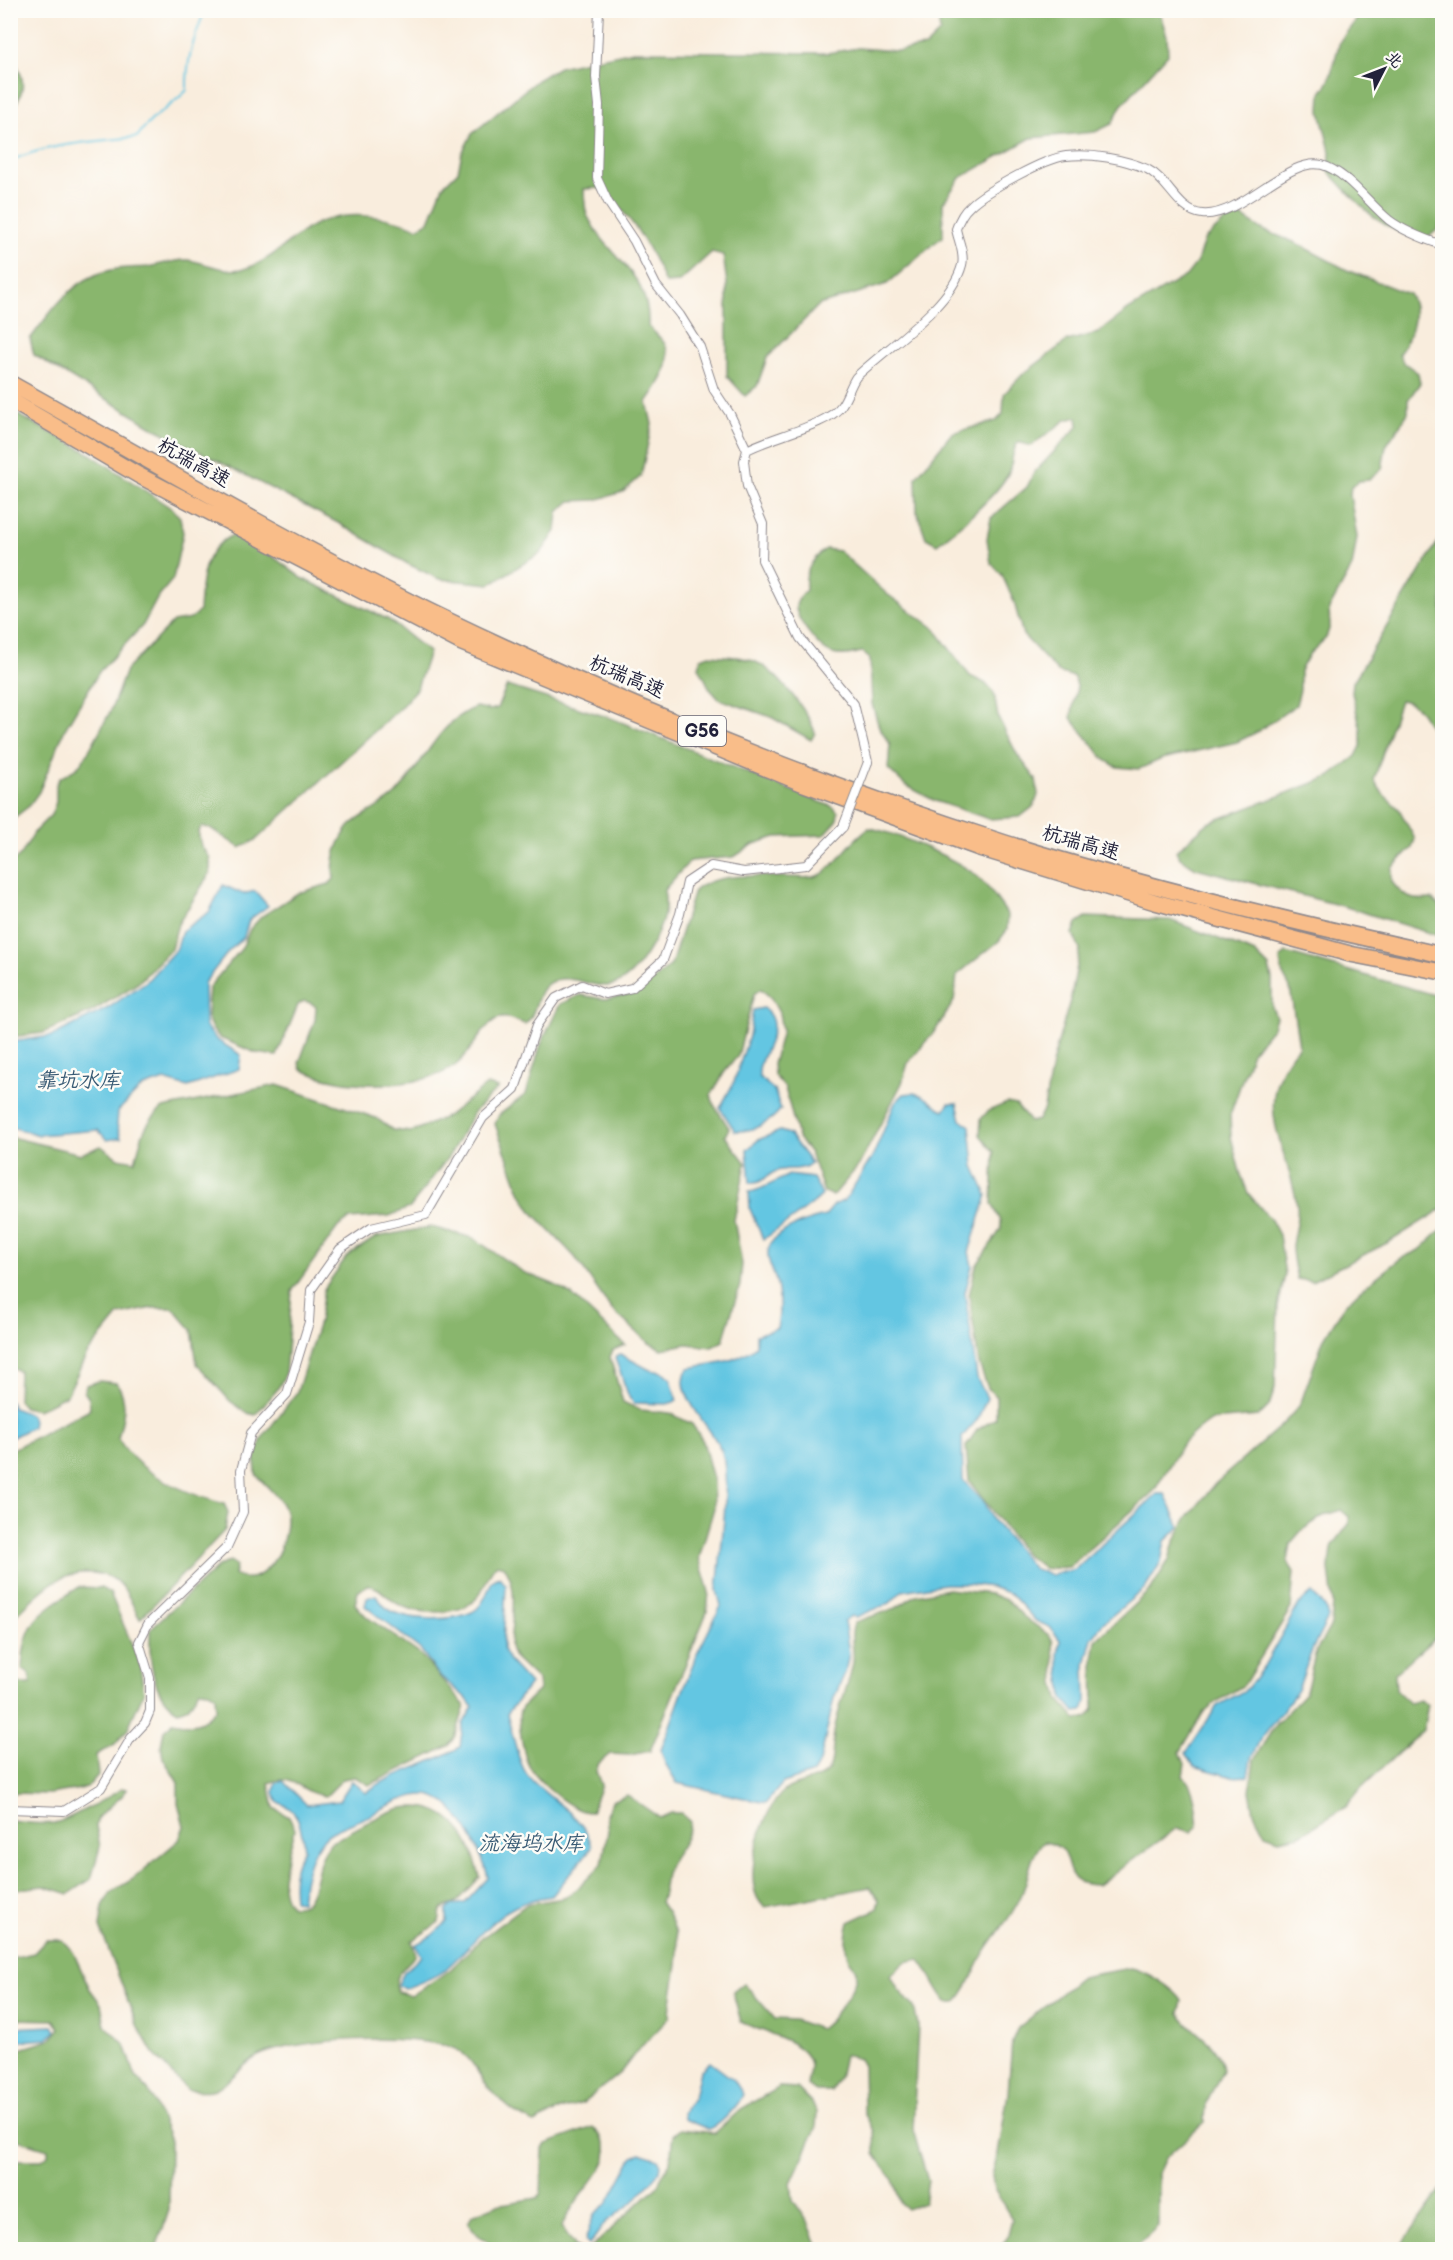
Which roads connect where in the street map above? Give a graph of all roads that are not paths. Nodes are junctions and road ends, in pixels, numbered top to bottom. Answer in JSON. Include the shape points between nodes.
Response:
{"nodes":[{"id":1,"x":599,"y":10,"type":"edge"},
{"id":2,"x":1443,"y":245,"type":"edge"},
{"id":3,"x":10,"y":383,"type":"edge"},
{"id":4,"x":10,"y":400,"type":"edge"},
{"id":5,"x":747,"y":450,"type":"junction"},
{"id":6,"x":1443,"y":955,"type":"edge"},
{"id":7,"x":1443,"y":972,"type":"edge"},
{"id":8,"x":10,"y":1809,"type":"edge"}],
"edges":[{"from":1,"to":5,"type":"street","via":[[597,178],[656,285],[700,347],[714,390]]},
{"from":2,"to":5,"type":"street","via":[[1412,234],[1389,220],[1336,171],[1322,165],[1298,168],[1233,207],[1204,215],[1185,206],[1149,170],[1122,160],[1067,155],[1050,159],[970,205],[956,229],[962,266],[948,293],[856,377],[841,407],[813,424],[764,440]]},
{"from":3,"to":6,"type":"highway","name":"杭瑞高速","number":"G56","via":[[346,571],[499,645],[813,775],[1004,842],[1158,887]]},
{"from":4,"to":7,"type":"highway","name":"杭瑞高速","number":"G56","via":[[138,475],[462,643],[804,784],[980,848],[1155,902],[1350,954]]},
{"from":5,"to":8,"type":"street","bridge":true,"via":[[747,486],[763,524],[762,560],[800,638],[854,704],[868,762],[843,826],[806,865],[744,872],[711,866],[687,882],[663,960],[633,988],[605,994],[582,985],[556,998],[537,1026],[515,1089],[483,1118],[426,1215],[371,1228],[339,1249],[311,1290],[309,1323],[287,1394],[251,1433],[241,1470],[243,1512],[227,1547],[140,1636],[151,1689],[145,1723],[95,1793],[64,1811]]}]}
